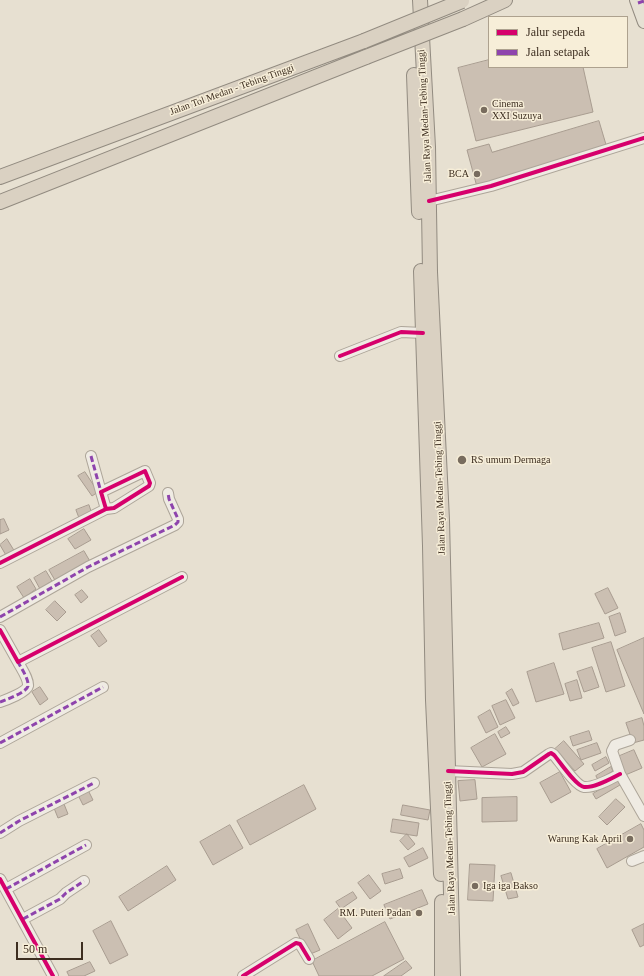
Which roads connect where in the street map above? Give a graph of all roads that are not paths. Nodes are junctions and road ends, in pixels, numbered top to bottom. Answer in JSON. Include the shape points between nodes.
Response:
{"nodes":[{"id":1,"x":411,"y":0,"type":"edge"},
{"id":2,"x":420,"y":0,"type":"edge"},
{"id":3,"x":463,"y":0,"type":"edge"},
{"id":4,"x":505,"y":0,"type":"edge"},
{"id":5,"x":639,"y":1,"type":"edge"},
{"id":6,"x":644,"y":22,"type":"edge"},
{"id":7,"x":644,"y":138,"type":"edge"},
{"id":8,"x":0,"y":177,"type":"edge"},
{"id":9,"x":428,"y":201,"type":"junction"},
{"id":10,"x":0,"y":202,"type":"edge"},
{"id":11,"x":423,"y":333,"type":"junction"},
{"id":12,"x":340,"y":356,"type":"dead end"},
{"id":13,"x":91,"y":456,"type":"dead end"},
{"id":14,"x":100,"y":492,"type":"junction"},
{"id":15,"x":168,"y":493,"type":"dead end"},
{"id":16,"x":106,"y":509,"type":"junction"},
{"id":17,"x":0,"y":563,"type":"edge"},
{"id":18,"x":182,"y":577,"type":"dead end"},
{"id":19,"x":0,"y":617,"type":"edge"},
{"id":20,"x":0,"y":630,"type":"edge"},
{"id":21,"x":18,"y":662,"type":"junction"},
{"id":22,"x":103,"y":688,"type":"dead end"},
{"id":23,"x":0,"y":702,"type":"edge"},
{"id":24,"x":630,"y":740,"type":"dead end"},
{"id":25,"x":0,"y":743,"type":"edge"},
{"id":26,"x":448,"y":771,"type":"junction"},
{"id":27,"x":620,"y":774,"type":"junction"},
{"id":28,"x":94,"y":783,"type":"dead end"},
{"id":29,"x":644,"y":816,"type":"edge"},
{"id":30,"x":0,"y":833,"type":"edge"},
{"id":31,"x":86,"y":845,"type":"dead end"},
{"id":32,"x":644,"y":856,"type":"edge"},
{"id":33,"x":632,"y":861,"type":"dead end"},
{"id":34,"x":0,"y":879,"type":"edge"},
{"id":35,"x":84,"y":881,"type":"dead end"},
{"id":36,"x":6,"y":889,"type":"junction"},
{"id":37,"x":23,"y":919,"type":"junction"},
{"id":38,"x":309,"y":959,"type":"dead end"},
{"id":39,"x":53,"y":976,"type":"edge"},
{"id":40,"x":243,"y":976,"type":"edge"},
{"id":41,"x":442,"y":976,"type":"edge"},
{"id":42,"x":453,"y":976,"type":"edge"}],
"edges":[{"from":1,"to":11,"type":"highway","name":"Jalan Raya Medan-Tebing Tinggi"},
{"from":2,"to":9,"type":"highway","name":"Jalan Raya Medan-Tebing Tinggi","via":[[428,147]]},
{"from":3,"to":8,"type":"highway","name":"Jalan Tol Medan - Tebing Tinggi","bridge":true,"via":[[364,41]]},
{"from":4,"to":10,"type":"highway","name":"Jalan Tol Medan - Tebing Tinggi","bridge":true,"via":[[463,19]]},
{"from":5,"to":6,"type":"main road"},
{"from":7,"to":9,"type":"street","via":[[491,186]]},
{"from":9,"to":26,"type":"highway","name":"Jalan Raya Medan-Tebing Tinggi","via":[[442,520]]},
{"from":11,"to":12,"type":"street","via":[[401,332]]},
{"from":11,"to":41,"type":"highway","name":"Jalan Raya Medan-Tebing Tinggi","via":[[433,700],[442,890]]},
{"from":13,"to":14,"type":"street"},
{"from":14,"to":16,"type":"street"},
{"from":14,"to":16,"type":"street","via":[[144,470],[146,472],[149,486],[114,508]]},
{"from":15,"to":19,"type":"street","via":[[178,519],[174,525],[88,567]]},
{"from":16,"to":17,"type":"street"},
{"from":18,"to":21,"type":"street"},
{"from":20,"to":21,"type":"street"},
{"from":21,"to":23,"type":"street","via":[[28,686],[23,692]]},
{"from":22,"to":25,"type":"street"},
{"from":24,"to":27,"type":"street","via":[[617,744],[612,749]]},
{"from":26,"to":27,"type":"street","via":[[512,774],[524,772],[551,753],[583,787],[590,787]]},
{"from":26,"to":42,"type":"highway","name":"Jalan Raya Medan-Tebing Tinggi"},
{"from":27,"to":29,"type":"street"},
{"from":28,"to":30,"type":"street"},
{"from":31,"to":36,"type":"street"},
{"from":32,"to":33,"type":"street"},
{"from":34,"to":36,"type":"street"},
{"from":35,"to":37,"type":"street","via":[[60,899]]},
{"from":36,"to":37,"type":"street"},
{"from":37,"to":39,"type":"street"},
{"from":38,"to":40,"type":"street","via":[[300,944],[296,943]]}]}
